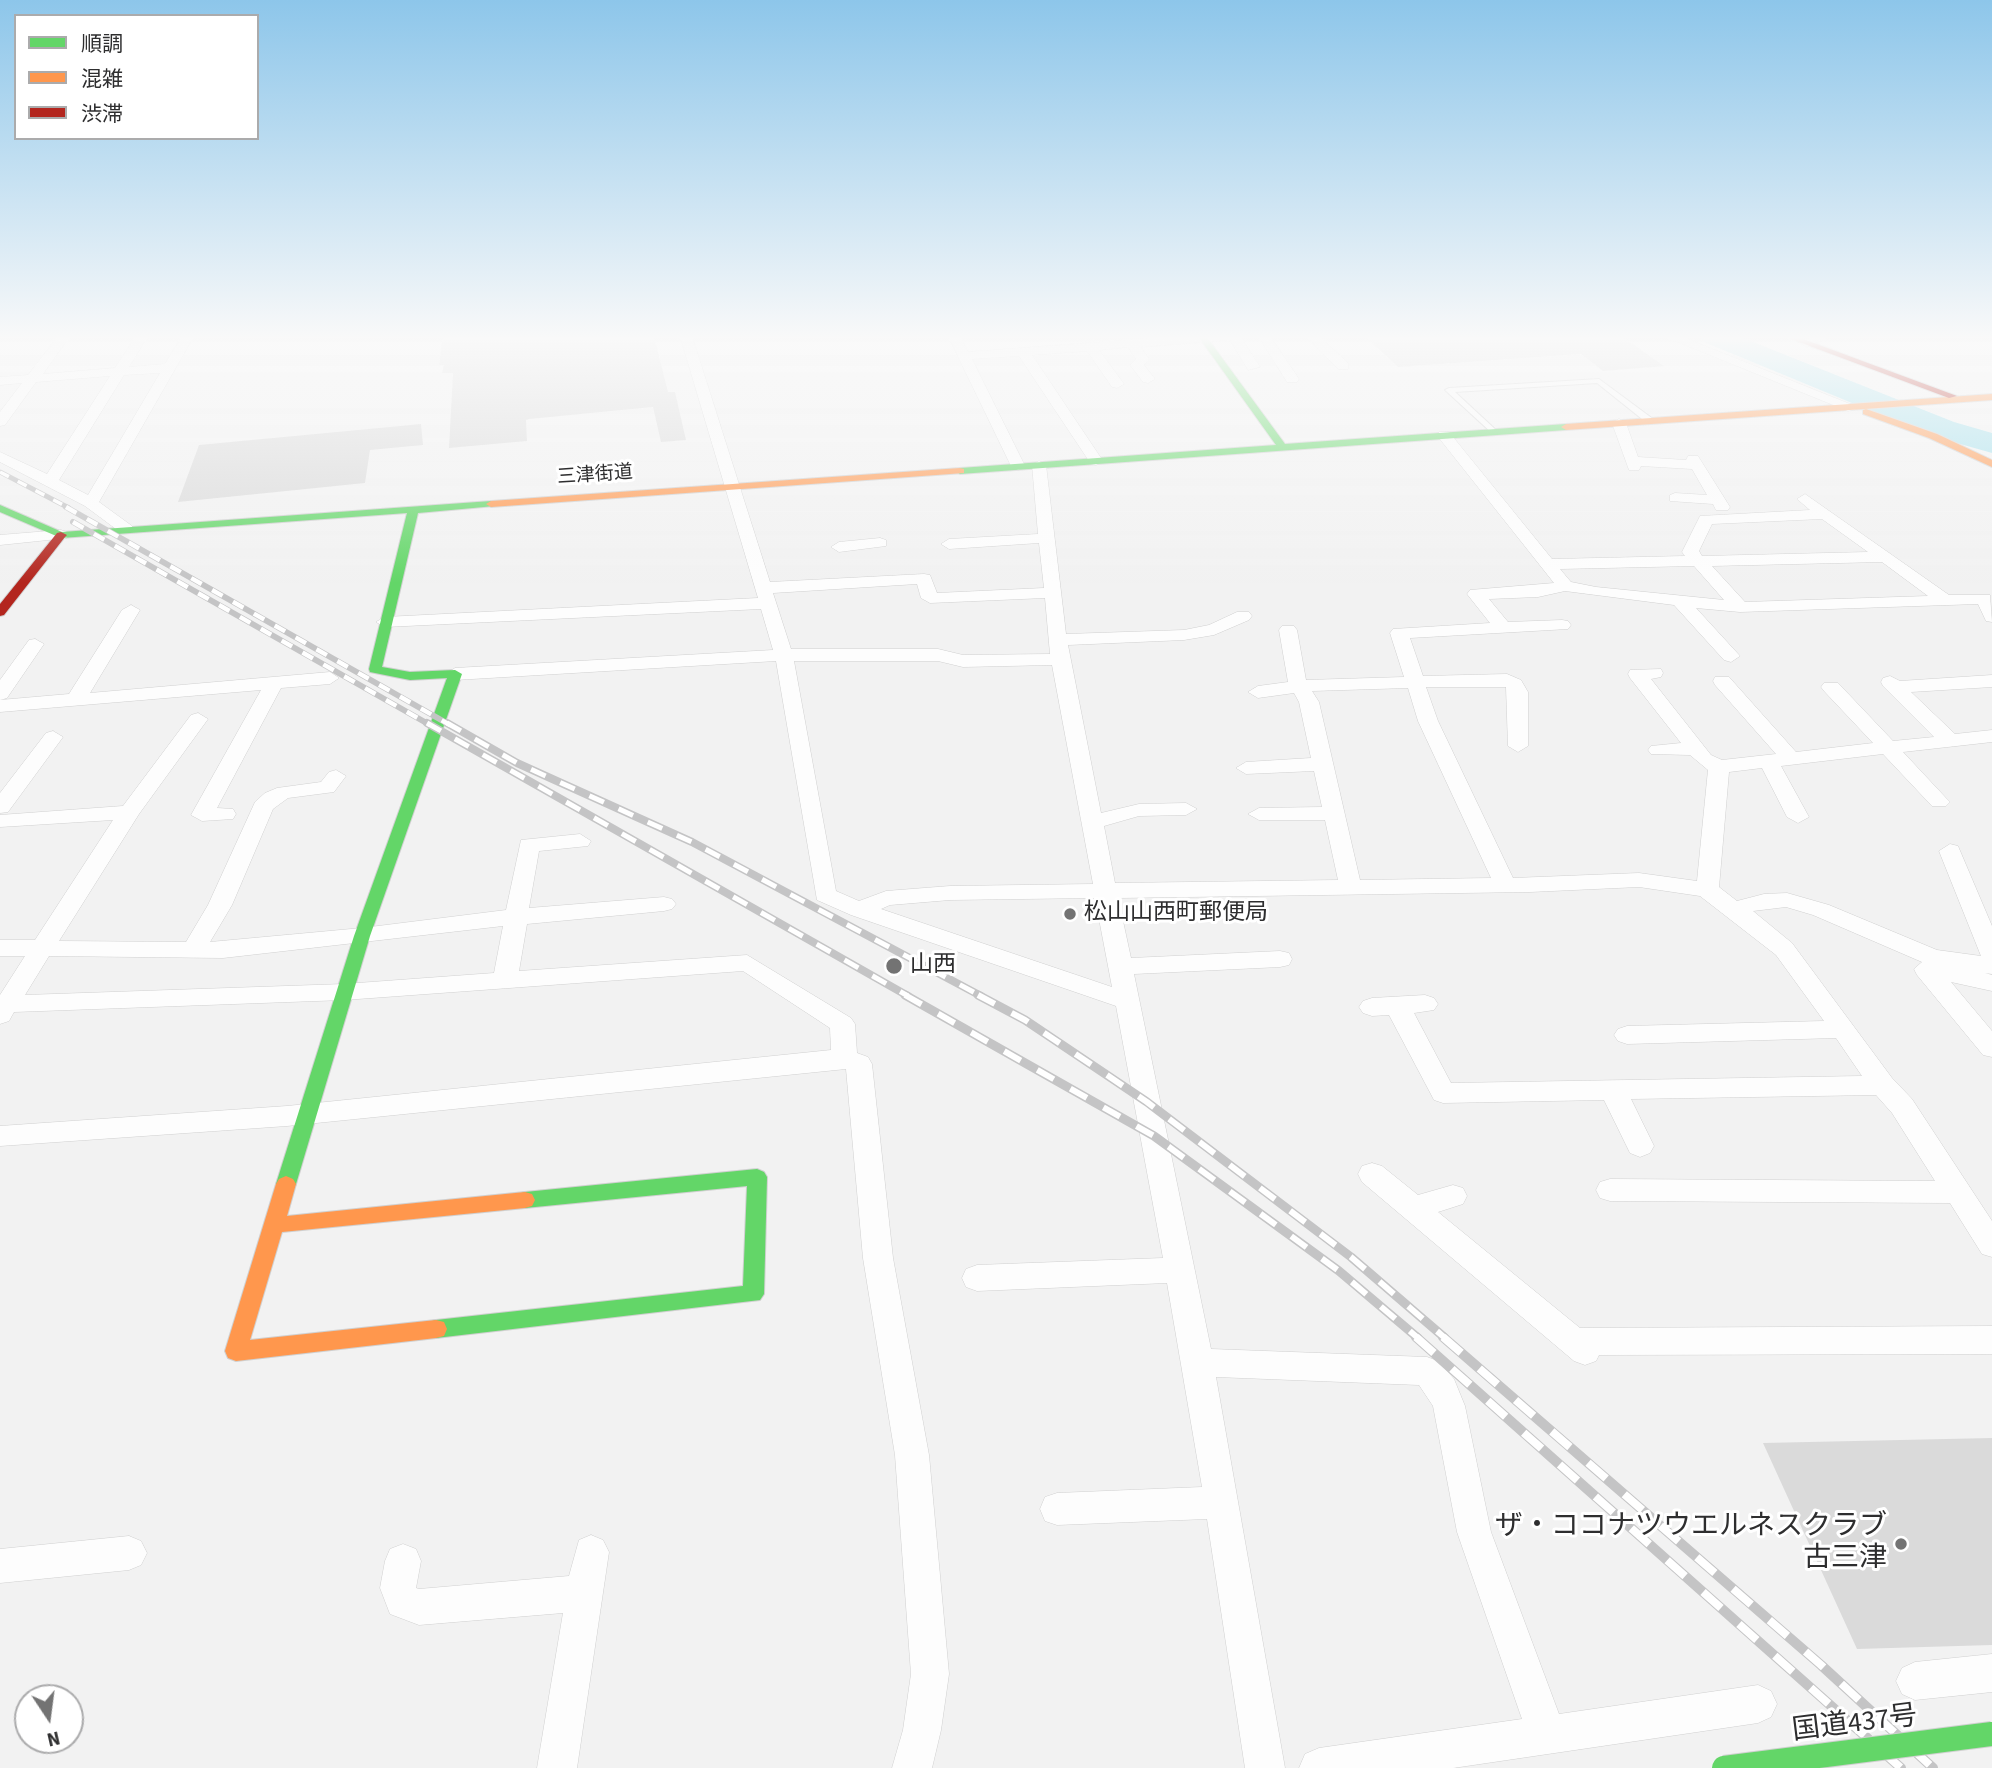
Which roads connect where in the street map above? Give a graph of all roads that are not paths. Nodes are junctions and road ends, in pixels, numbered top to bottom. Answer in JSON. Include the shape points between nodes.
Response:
{"nodes":[{"id":1,"x":90,"y":419,"type":"edge"},
{"id":2,"x":139,"y":419,"type":"edge"},
{"id":3,"x":712,"y":419,"type":"edge"},
{"id":4,"x":994,"y":419,"type":"edge"},
{"id":5,"x":1068,"y":419,"type":"edge"},
{"id":6,"x":1262,"y":419,"type":"edge"},
{"id":7,"x":1479,"y":419,"type":"edge"},
{"id":8,"x":1647,"y":419,"type":"edge"},
{"id":9,"x":1689,"y":419,"type":"edge"},
{"id":10,"x":1883,"y":419,"type":"edge"},
{"id":11,"x":1650,"y":421,"type":"junction"},
{"id":12,"x":1619,"y":424,"type":"junction"},
{"id":13,"x":1493,"y":432,"type":"junction"},
{"id":14,"x":1444,"y":435,"type":"junction"},
{"id":15,"x":1282,"y":447,"type":"junction"},
{"id":16,"x":0,"y":456,"type":"edge"},
{"id":17,"x":1096,"y":461,"type":"junction"},
{"id":18,"x":1992,"y":464,"type":"edge"},
{"id":19,"x":1039,"y":465,"type":"junction"},
{"id":20,"x":1017,"y":466,"type":"junction"},
{"id":21,"x":50,"y":482,"type":"junction"},
{"id":22,"x":733,"y":487,"type":"junction"},
{"id":23,"x":1675,"y":498,"type":"dead end"},
{"id":24,"x":1805,"y":499,"type":"dead end"},
{"id":25,"x":90,"y":503,"type":"junction"},
{"id":26,"x":0,"y":508,"type":"edge"},
{"id":27,"x":413,"y":510,"type":"junction"},
{"id":28,"x":1825,"y":514,"type":"junction"},
{"id":29,"x":126,"y":529,"type":"junction"},
{"id":30,"x":61,"y":535,"type":"junction"},
{"id":31,"x":1047,"y":538,"type":"junction"},
{"id":32,"x":0,"y":540,"type":"edge"},
{"id":33,"x":880,"y":544,"type":"dead end"},
{"id":34,"x":949,"y":544,"type":"dead end"},
{"id":35,"x":839,"y":547,"type":"dead end"},
{"id":36,"x":1882,"y":557,"type":"junction"},
{"id":37,"x":1698,"y":561,"type":"junction"},
{"id":38,"x":861,"y":564,"type":"junction"},
{"id":39,"x":1546,"y":564,"type":"junction"},
{"id":40,"x":1565,"y":586,"type":"junction"},
{"id":41,"x":1052,"y":593,"type":"junction"},
{"id":42,"x":766,"y":595,"type":"junction"},
{"id":43,"x":1621,"y":595,"type":"junction"},
{"id":44,"x":1945,"y":600,"type":"junction"},
{"id":45,"x":1680,"y":601,"type":"junction"},
{"id":46,"x":2,"y":606,"type":"edge"},
{"id":47,"x":1740,"y":607,"type":"junction"},
{"id":48,"x":131,"y":610,"type":"dead end"},
{"id":49,"x":1243,"y":616,"type":"dead end"},
{"id":50,"x":1638,"y":617,"type":"dead end"},
{"id":51,"x":1992,"y":617,"type":"edge"},
{"id":52,"x":385,"y":622,"type":"junction"},
{"id":53,"x":1562,"y":625,"type":"dead end"},
{"id":54,"x":1503,"y":628,"type":"junction"},
{"id":55,"x":1288,"y":630,"type":"dead end"},
{"id":56,"x":1057,"y":640,"type":"junction"},
{"id":57,"x":34,"y":644,"type":"dead end"},
{"id":58,"x":784,"y":655,"type":"junction"},
{"id":59,"x":1731,"y":656,"type":"dead end"},
{"id":60,"x":1060,"y":660,"type":"junction"},
{"id":61,"x":1654,"y":673,"type":"dead end"},
{"id":62,"x":455,"y":674,"type":"junction"},
{"id":63,"x":330,"y":678,"type":"dead end"},
{"id":64,"x":1722,"y":681,"type":"dead end"},
{"id":65,"x":1992,"y":681,"type":"edge"},
{"id":66,"x":274,"y":683,"type":"junction"},
{"id":67,"x":1415,"y":683,"type":"junction"},
{"id":68,"x":1300,"y":687,"type":"junction"},
{"id":69,"x":1832,"y":687,"type":"dead end"},
{"id":70,"x":1258,"y":692,"type":"dead end"},
{"id":71,"x":0,"y":694,"type":"edge"},
{"id":72,"x":76,"y":699,"type":"junction"},
{"id":73,"x":0,"y":706,"type":"edge"},
{"id":74,"x":198,"y":719,"type":"dead end"},
{"id":75,"x":269,"y":734,"type":"dead end"},
{"id":76,"x":246,"y":735,"type":"junction"},
{"id":77,"x":53,"y":737,"type":"dead end"},
{"id":78,"x":1949,"y":740,"type":"junction"},
{"id":79,"x":1989,"y":740,"type":"edge"},
{"id":80,"x":1518,"y":746,"type":"dead end"},
{"id":81,"x":1886,"y":746,"type":"junction"},
{"id":82,"x":1696,"y":748,"type":"junction"},
{"id":83,"x":1658,"y":750,"type":"dead end"},
{"id":84,"x":1790,"y":758,"type":"junction"},
{"id":85,"x":1768,"y":760,"type":"junction"},
{"id":86,"x":1323,"y":764,"type":"junction"},
{"id":87,"x":1719,"y":766,"type":"junction"},
{"id":88,"x":1246,"y":768,"type":"dead end"},
{"id":89,"x":336,"y":776,"type":"dead end"},
{"id":90,"x":1939,"y":802,"type":"dead end"},
{"id":91,"x":0,"y":807,"type":"edge"},
{"id":92,"x":1186,"y":809,"type":"dead end"},
{"id":93,"x":129,"y":813,"type":"junction"},
{"id":94,"x":1334,"y":813,"type":"junction"},
{"id":95,"x":225,"y":814,"type":"dead end"},
{"id":96,"x":1259,"y":814,"type":"dead end"},
{"id":97,"x":1798,"y":817,"type":"dead end"},
{"id":98,"x":0,"y":821,"type":"edge"},
{"id":99,"x":1092,"y":822,"type":"junction"},
{"id":100,"x":580,"y":841,"type":"dead end"},
{"id":101,"x":1950,"y":851,"type":"dead end"},
{"id":102,"x":1350,"y":885,"type":"junction"},
{"id":103,"x":1505,"y":885,"type":"junction"},
{"id":104,"x":1707,"y":890,"type":"junction"},
{"id":105,"x":1105,"y":892,"type":"junction"},
{"id":106,"x":664,"y":904,"type":"dead end"},
{"id":107,"x":859,"y":909,"type":"junction"},
{"id":108,"x":1734,"y":909,"type":"junction"},
{"id":109,"x":517,"y":918,"type":"junction"},
{"id":110,"x":362,"y":936,"type":"junction"},
{"id":111,"x":1858,"y":940,"type":"dead end"},
{"id":112,"x":0,"y":948,"type":"edge"},
{"id":113,"x":41,"y":949,"type":"junction"},
{"id":114,"x":193,"y":950,"type":"junction"},
{"id":115,"x":1992,"y":955,"type":"edge"},
{"id":116,"x":1280,"y":958,"type":"dead end"},
{"id":117,"x":1992,"y":966,"type":"edge"},
{"id":118,"x":1121,"y":967,"type":"junction"},
{"id":119,"x":1926,"y":968,"type":"junction"},
{"id":120,"x":505,"y":981,"type":"junction"},
{"id":121,"x":1992,"y":983,"type":"edge"},
{"id":122,"x":344,"y":992,"type":"junction"},
{"id":123,"x":1127,"y":1001,"type":"junction"},
{"id":124,"x":1425,"y":1004,"type":"dead end"},
{"id":125,"x":4,"y":1009,"type":"edge"},
{"id":126,"x":1844,"y":1029,"type":"junction"},
{"id":127,"x":1627,"y":1035,"type":"dead end"},
{"id":128,"x":1992,"y":1048,"type":"edge"},
{"id":129,"x":845,"y":1058,"type":"junction"},
{"id":130,"x":1883,"y":1085,"type":"junction"},
{"id":131,"x":1613,"y":1090,"type":"junction"},
{"id":132,"x":307,"y":1114,"type":"junction"},
{"id":133,"x":0,"y":1136,"type":"edge"},
{"id":134,"x":1640,"y":1146,"type":"dead end"},
{"id":135,"x":1372,"y":1174,"type":"dead end"},
{"id":136,"x":1609,"y":1190,"type":"dead end"},
{"id":137,"x":1955,"y":1192,"type":"junction"},
{"id":138,"x":1453,"y":1196,"type":"dead end"},
{"id":139,"x":1414,"y":1208,"type":"junction"},
{"id":140,"x":274,"y":1225,"type":"junction"},
{"id":141,"x":1992,"y":1245,"type":"edge"},
{"id":142,"x":1180,"y":1270,"type":"junction"},
{"id":143,"x":977,"y":1278,"type":"dead end"},
{"id":144,"x":1992,"y":1340,"type":"edge"},
{"id":145,"x":1198,"y":1362,"type":"junction"},
{"id":146,"x":1221,"y":1502,"type":"junction"},
{"id":147,"x":1057,"y":1509,"type":"dead end"},
{"id":148,"x":591,"y":1552,"type":"dead end"},
{"id":149,"x":129,"y":1553,"type":"dead end"},
{"id":150,"x":403,"y":1561,"type":"dead end"},
{"id":151,"x":0,"y":1566,"type":"edge"},
{"id":152,"x":584,"y":1592,"type":"junction"},
{"id":153,"x":1992,"y":1673,"type":"edge"},
{"id":154,"x":1915,"y":1681,"type":"dead end"},
{"id":155,"x":1758,"y":1703,"type":"dead end"},
{"id":156,"x":1547,"y":1734,"type":"junction"},
{"id":157,"x":1992,"y":1734,"type":"edge"},
{"id":158,"x":557,"y":1768,"type":"edge"},
{"id":159,"x":912,"y":1768,"type":"edge"},
{"id":160,"x":1265,"y":1768,"type":"edge"},
{"id":161,"x":1319,"y":1768,"type":"edge"},
{"id":162,"x":1724,"y":1768,"type":"edge"}],
"edges":[{"from":1,"to":21,"type":"street"},
{"from":2,"to":25,"type":"street"},
{"from":3,"to":22,"type":"street"},
{"from":4,"to":20,"type":"street"},
{"from":5,"to":17,"type":"street"},
{"from":6,"to":15,"type":"main road"},
{"from":7,"to":13,"type":"lane"},
{"from":8,"to":11,"type":"lane"},
{"from":9,"to":11,"type":"main road","name":"三津街道"},
{"from":10,"to":18,"type":"main road"},
{"from":11,"to":12,"type":"main road","name":"三津街道"},
{"from":12,"to":13,"type":"main road","name":"三津街道"},
{"from":12,"to":23,"type":"street","via":[[1633,464],[1695,462],[1720,503]]},
{"from":13,"to":14,"type":"main road","name":"三津街道"},
{"from":14,"to":15,"type":"main road","name":"三津街道"},
{"from":14,"to":39,"type":"street"},
{"from":15,"to":17,"type":"main road","name":"三津街道"},
{"from":16,"to":21,"type":"street"},
{"from":17,"to":19,"type":"main road","name":"三津街道"},
{"from":19,"to":20,"type":"main road","name":"三津街道"},
{"from":19,"to":31,"type":"street"},
{"from":20,"to":22,"type":"main road","name":"三津街道"},
{"from":21,"to":25,"type":"street"},
{"from":22,"to":27,"type":"main road","name":"三津街道"},
{"from":22,"to":42,"type":"street"},
{"from":24,"to":28,"type":"street"},
{"from":25,"to":29,"type":"street"},
{"from":26,"to":30,"type":"main road","name":"三津街道"},
{"from":27,"to":29,"type":"main road","name":"三津街道"},
{"from":27,"to":52,"type":"main road"},
{"from":28,"to":36,"type":"street"},
{"from":28,"to":37,"type":"street","via":[[1706,519],[1690,552]]},
{"from":29,"to":30,"type":"main road","name":"三津街道"},
{"from":30,"to":32,"type":"street"},
{"from":30,"to":46,"type":"main road"},
{"from":31,"to":34,"type":"street"},
{"from":31,"to":41,"type":"street"},
{"from":33,"to":38,"type":"street"},
{"from":35,"to":38,"type":"street"},
{"from":36,"to":37,"type":"street"},
{"from":36,"to":44,"type":"street"},
{"from":37,"to":39,"type":"street"},
{"from":37,"to":47,"type":"street"},
{"from":38,"to":41,"type":"street","via":[[924,579],[930,598]]},
{"from":38,"to":42,"type":"street"},
{"from":39,"to":40,"type":"street"},
{"from":40,"to":43,"type":"street"},
{"from":40,"to":54,"type":"street","via":[[1538,592],[1476,594]]},
{"from":41,"to":56,"type":"street"},
{"from":42,"to":52,"type":"street"},
{"from":42,"to":58,"type":"street"},
{"from":43,"to":45,"type":"street"},
{"from":43,"to":50,"type":"street"},
{"from":44,"to":47,"type":"street"},
{"from":44,"to":51,"type":"street","via":[[1984,599]]},
{"from":45,"to":47,"type":"street"},
{"from":45,"to":59,"type":"street"},
{"from":48,"to":72,"type":"street"},
{"from":49,"to":56,"type":"street","via":[[1214,630],[1184,635]]},
{"from":52,"to":62,"type":"main road","via":[[375,669],[410,676]]},
{"from":53,"to":54,"type":"street"},
{"from":54,"to":67,"type":"street","via":[[1399,633]]},
{"from":55,"to":68,"type":"street"},
{"from":56,"to":60,"type":"street"},
{"from":57,"to":71,"type":"street"},
{"from":58,"to":60,"type":"street"},
{"from":58,"to":62,"type":"street"},
{"from":58,"to":107,"type":"street","via":[[825,895]]},
{"from":60,"to":99,"type":"street"},
{"from":61,"to":82,"type":"street","via":[[1637,674]]},
{"from":62,"to":110,"type":"main road"},
{"from":63,"to":66,"type":"street"},
{"from":64,"to":84,"type":"street"},
{"from":65,"to":78,"type":"street","via":[[1891,682]]},
{"from":66,"to":72,"type":"street"},
{"from":66,"to":76,"type":"street"},
{"from":67,"to":68,"type":"street"},
{"from":67,"to":80,"type":"street","via":[[1507,680],[1514,684]]},
{"from":67,"to":103,"type":"street","via":[[1428,722]]},
{"from":68,"to":70,"type":"street"},
{"from":68,"to":86,"type":"street","via":[[1309,702]]},
{"from":69,"to":81,"type":"street"},
{"from":72,"to":73,"type":"street"},
{"from":74,"to":93,"type":"street"},
{"from":75,"to":76,"type":"street"},
{"from":76,"to":95,"type":"street","via":[[202,815]]},
{"from":77,"to":91,"type":"street"},
{"from":78,"to":79,"type":"street"},
{"from":78,"to":81,"type":"street"},
{"from":81,"to":84,"type":"street"},
{"from":81,"to":90,"type":"street"},
{"from":82,"to":83,"type":"street"},
{"from":82,"to":87,"type":"street","via":[[1704,759]]},
{"from":84,"to":85,"type":"street"},
{"from":85,"to":87,"type":"street"},
{"from":85,"to":97,"type":"street"},
{"from":86,"to":88,"type":"street"},
{"from":86,"to":94,"type":"street"},
{"from":87,"to":104,"type":"street"},
{"from":89,"to":114,"type":"street","via":[[327,788],[284,792],[262,807],[220,905]]},
{"from":92,"to":99,"type":"street","via":[[1139,810]]},
{"from":93,"to":98,"type":"street"},
{"from":93,"to":113,"type":"street"},
{"from":94,"to":96,"type":"street"},
{"from":94,"to":102,"type":"street"},
{"from":99,"to":105,"type":"street"},
{"from":100,"to":109,"type":"street","via":[[528,845]]},
{"from":101,"to":115,"type":"street"},
{"from":102,"to":103,"type":"street"},
{"from":102,"to":105,"type":"street"},
{"from":103,"to":104,"type":"street","via":[[1639,880]]},
{"from":104,"to":108,"type":"street"},
{"from":105,"to":107,"type":"street","via":[[917,894],[886,898]]},
{"from":105,"to":118,"type":"street"},
{"from":106,"to":109,"type":"street"},
{"from":107,"to":123,"type":"street"},
{"from":108,"to":117,"type":"street","via":[[1787,900],[1933,957]]},
{"from":108,"to":126,"type":"street","via":[[1784,949]]},
{"from":109,"to":110,"type":"street"},
{"from":109,"to":120,"type":"street"},
{"from":110,"to":114,"type":"street"},
{"from":110,"to":122,"type":"main road"},
{"from":111,"to":119,"type":"street"},
{"from":112,"to":113,"type":"street"},
{"from":113,"to":114,"type":"street"},
{"from":113,"to":125,"type":"street"},
{"from":116,"to":118,"type":"street"},
{"from":118,"to":123,"type":"street"},
{"from":119,"to":121,"type":"street"},
{"from":119,"to":128,"type":"street"},
{"from":120,"to":122,"type":"street"},
{"from":120,"to":129,"type":"street","via":[[747,963],[842,1024]]},
{"from":122,"to":125,"type":"street"},
{"from":122,"to":132,"type":"main road"},
{"from":123,"to":142,"type":"street"},
{"from":124,"to":131,"type":"street","via":[[1384,1006],[1443,1093]]},
{"from":126,"to":127,"type":"street"},
{"from":126,"to":130,"type":"street"},
{"from":129,"to":132,"type":"street"},
{"from":129,"to":159,"type":"street","via":[[859,1064],[878,1258],[912,1455],[930,1674]]},
{"from":130,"to":131,"type":"street"},
{"from":130,"to":137,"type":"street","via":[[1902,1106]]},
{"from":131,"to":134,"type":"street"},
{"from":132,"to":133,"type":"street"},
{"from":132,"to":140,"type":"main road"},
{"from":135,"to":139,"type":"street"},
{"from":136,"to":137,"type":"street"},
{"from":137,"to":141,"type":"street"},
{"from":138,"to":139,"type":"street"},
{"from":139,"to":144,"type":"street","via":[[1582,1348]]},
{"from":140,"to":140,"type":"main road","via":[[236,1351],[753,1294],[757,1177]]},
{"from":142,"to":143,"type":"street"},
{"from":142,"to":145,"type":"street"},
{"from":145,"to":146,"type":"street"},
{"from":145,"to":156,"type":"street","via":[[1427,1371],[1443,1389],[1449,1406],[1474,1531]]},
{"from":146,"to":147,"type":"street"},
{"from":146,"to":160,"type":"street"},
{"from":148,"to":152,"type":"street"},
{"from":149,"to":151,"type":"street"},
{"from":150,"to":152,"type":"street","via":[[398,1588],[403,1601],[419,1607]]},
{"from":152,"to":158,"type":"street"},
{"from":153,"to":154,"type":"street"},
{"from":155,"to":156,"type":"street"},
{"from":156,"to":161,"type":"street"},
{"from":157,"to":162,"type":"main road","name":"国道437号","bridge":true}]}
